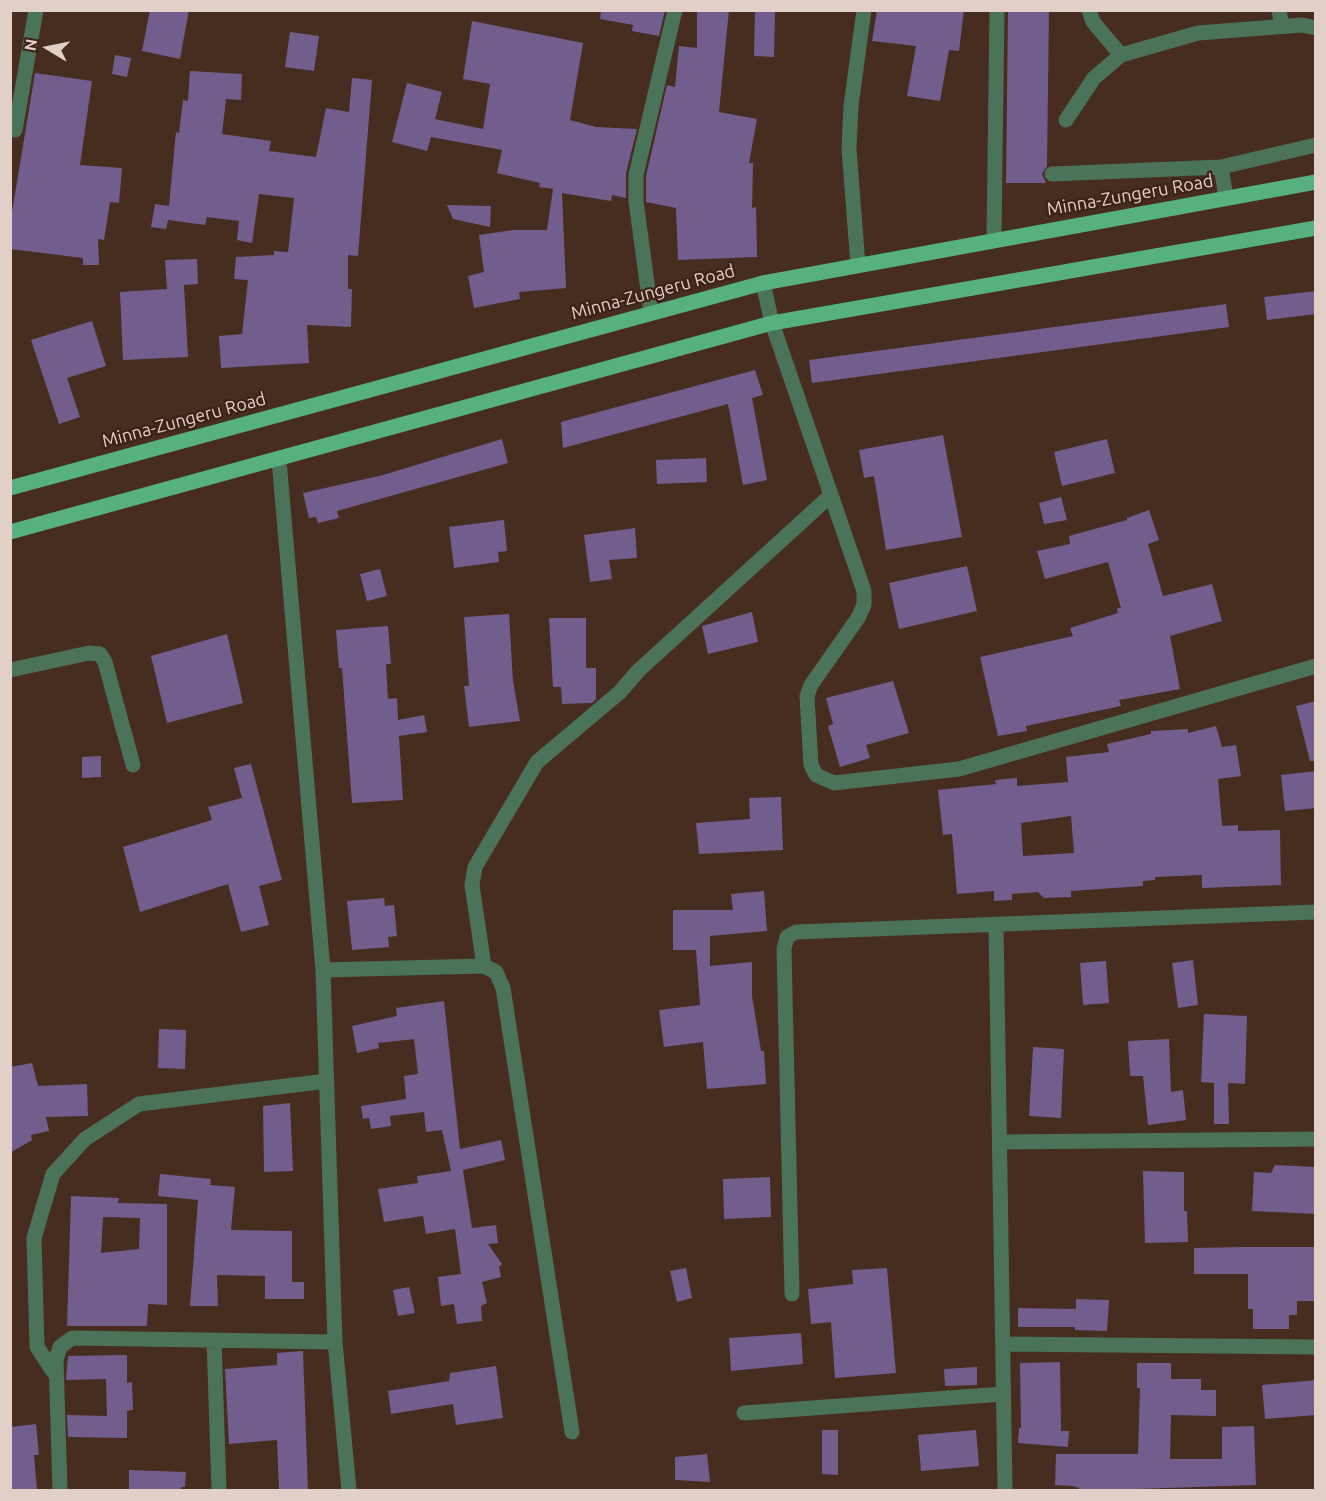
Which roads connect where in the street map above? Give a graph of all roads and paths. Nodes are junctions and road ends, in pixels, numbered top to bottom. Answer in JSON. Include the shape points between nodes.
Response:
{"nodes":[{"id":1,"x":36,"y":10,"type":"edge"},
{"id":2,"x":675,"y":10,"type":"edge"},
{"id":3,"x":864,"y":10,"type":"edge"},
{"id":4,"x":997,"y":10,"type":"edge"},
{"id":5,"x":1089,"y":10,"type":"edge"},
{"id":6,"x":1279,"y":10,"type":"edge"},
{"id":7,"x":1282,"y":26,"type":"junction"},
{"id":8,"x":1316,"y":28,"type":"edge"},
{"id":9,"x":1121,"y":54,"type":"junction"},
{"id":10,"x":1066,"y":120,"type":"dead end"},
{"id":11,"x":15,"y":130,"type":"dead end"},
{"id":12,"x":1316,"y":145,"type":"edge"},
{"id":13,"x":1221,"y":167,"type":"junction"},
{"id":14,"x":1052,"y":174,"type":"dead end"},
{"id":15,"x":1316,"y":182,"type":"edge"},
{"id":16,"x":1226,"y":198,"type":"junction"},
{"id":17,"x":1316,"y":228,"type":"edge"},
{"id":18,"x":994,"y":239,"type":"junction"},
{"id":19,"x":858,"y":265,"type":"junction"},
{"id":20,"x":763,"y":283,"type":"junction"},
{"id":21,"x":651,"y":313,"type":"junction"},
{"id":22,"x":772,"y":323,"type":"junction"},
{"id":23,"x":279,"y":460,"type":"junction"},
{"id":24,"x":10,"y":488,"type":"edge"},
{"id":25,"x":830,"y":496,"type":"junction"},
{"id":26,"x":10,"y":532,"type":"edge"},
{"id":27,"x":1316,"y":666,"type":"edge"},
{"id":28,"x":10,"y":670,"type":"edge"},
{"id":29,"x":133,"y":765,"type":"dead end"},
{"id":30,"x":1316,"y":912,"type":"edge"},
{"id":31,"x":996,"y":925,"type":"junction"},
{"id":32,"x":484,"y":966,"type":"junction"},
{"id":33,"x":323,"y":970,"type":"junction"},
{"id":34,"x":327,"y":1082,"type":"junction"},
{"id":35,"x":1316,"y":1139,"type":"edge"},
{"id":36,"x":1001,"y":1142,"type":"junction"},
{"id":37,"x":792,"y":1294,"type":"dead end"},
{"id":38,"x":214,"y":1340,"type":"junction"},
{"id":39,"x":335,"y":1342,"type":"junction"},
{"id":40,"x":1003,"y":1344,"type":"junction"},
{"id":41,"x":1316,"y":1347,"type":"edge"},
{"id":42,"x":57,"y":1377,"type":"junction"},
{"id":43,"x":1003,"y":1394,"type":"junction"},
{"id":44,"x":744,"y":1413,"type":"dead end"},
{"id":45,"x":572,"y":1432,"type":"dead end"},
{"id":46,"x":60,"y":1491,"type":"edge"},
{"id":47,"x":219,"y":1491,"type":"edge"},
{"id":48,"x":349,"y":1491,"type":"edge"},
{"id":49,"x":1005,"y":1491,"type":"edge"}],
"edges":[{"from":1,"to":11,"type":"street"},
{"from":2,"to":21,"type":"street","via":[[636,175]]},
{"from":3,"to":19,"type":"street","via":[[849,149]]},
{"from":4,"to":18,"type":"street"},
{"from":5,"to":9,"type":"street","via":[[1093,22]]},
{"from":6,"to":7,"type":"street"},
{"from":7,"to":8,"type":"street"},
{"from":7,"to":9,"type":"street","via":[[1198,33]]},
{"from":9,"to":10,"type":"street","via":[[1094,78]]},
{"from":12,"to":13,"type":"street"},
{"from":13,"to":14,"type":"street"},
{"from":13,"to":16,"type":"street"},
{"from":15,"to":16,"type":"main road","name":"Minna-Zungeru Road"},
{"from":16,"to":18,"type":"main road","name":"Minna-Zungeru Road"},
{"from":17,"to":22,"type":"main road"},
{"from":18,"to":19,"type":"main road","name":"Minna-Zungeru Road"},
{"from":19,"to":20,"type":"main road","name":"Minna-Zungeru Road"},
{"from":20,"to":21,"type":"main road","name":"Minna-Zungeru Road"},
{"from":20,"to":22,"type":"street"},
{"from":21,"to":24,"type":"main road","name":"Minna-Zungeru Road"},
{"from":22,"to":23,"type":"main road"},
{"from":22,"to":25,"type":"street"},
{"from":23,"to":26,"type":"main road"},
{"from":23,"to":33,"type":"street"},
{"from":25,"to":27,"type":"street","via":[[864,591],[864,605],[807,696],[811,765],[816,776],[824,781],[959,769]]},
{"from":25,"to":32,"type":"street","via":[[638,671],[620,692],[537,762],[474,867],[472,885]]},
{"from":28,"to":29,"type":"street","via":[[100,654]]},
{"from":30,"to":31,"type":"street"},
{"from":31,"to":36,"type":"street"},
{"from":31,"to":37,"type":"street","via":[[796,932],[787,938],[784,949]]},
{"from":32,"to":33,"type":"street"},
{"from":32,"to":45,"type":"street","via":[[496,972],[503,988]]},
{"from":33,"to":34,"type":"street"},
{"from":34,"to":39,"type":"street"},
{"from":34,"to":42,"type":"street","via":[[139,1104],[85,1139],[53,1174],[34,1238],[37,1347]]},
{"from":35,"to":36,"type":"street"},
{"from":36,"to":40,"type":"street"},
{"from":38,"to":39,"type":"street"},
{"from":38,"to":42,"type":"street","via":[[72,1338],[60,1347]]},
{"from":38,"to":47,"type":"street"},
{"from":39,"to":48,"type":"street"},
{"from":40,"to":41,"type":"street"},
{"from":40,"to":43,"type":"street"},
{"from":42,"to":46,"type":"street"},
{"from":43,"to":44,"type":"street"},
{"from":43,"to":49,"type":"street"}]}
